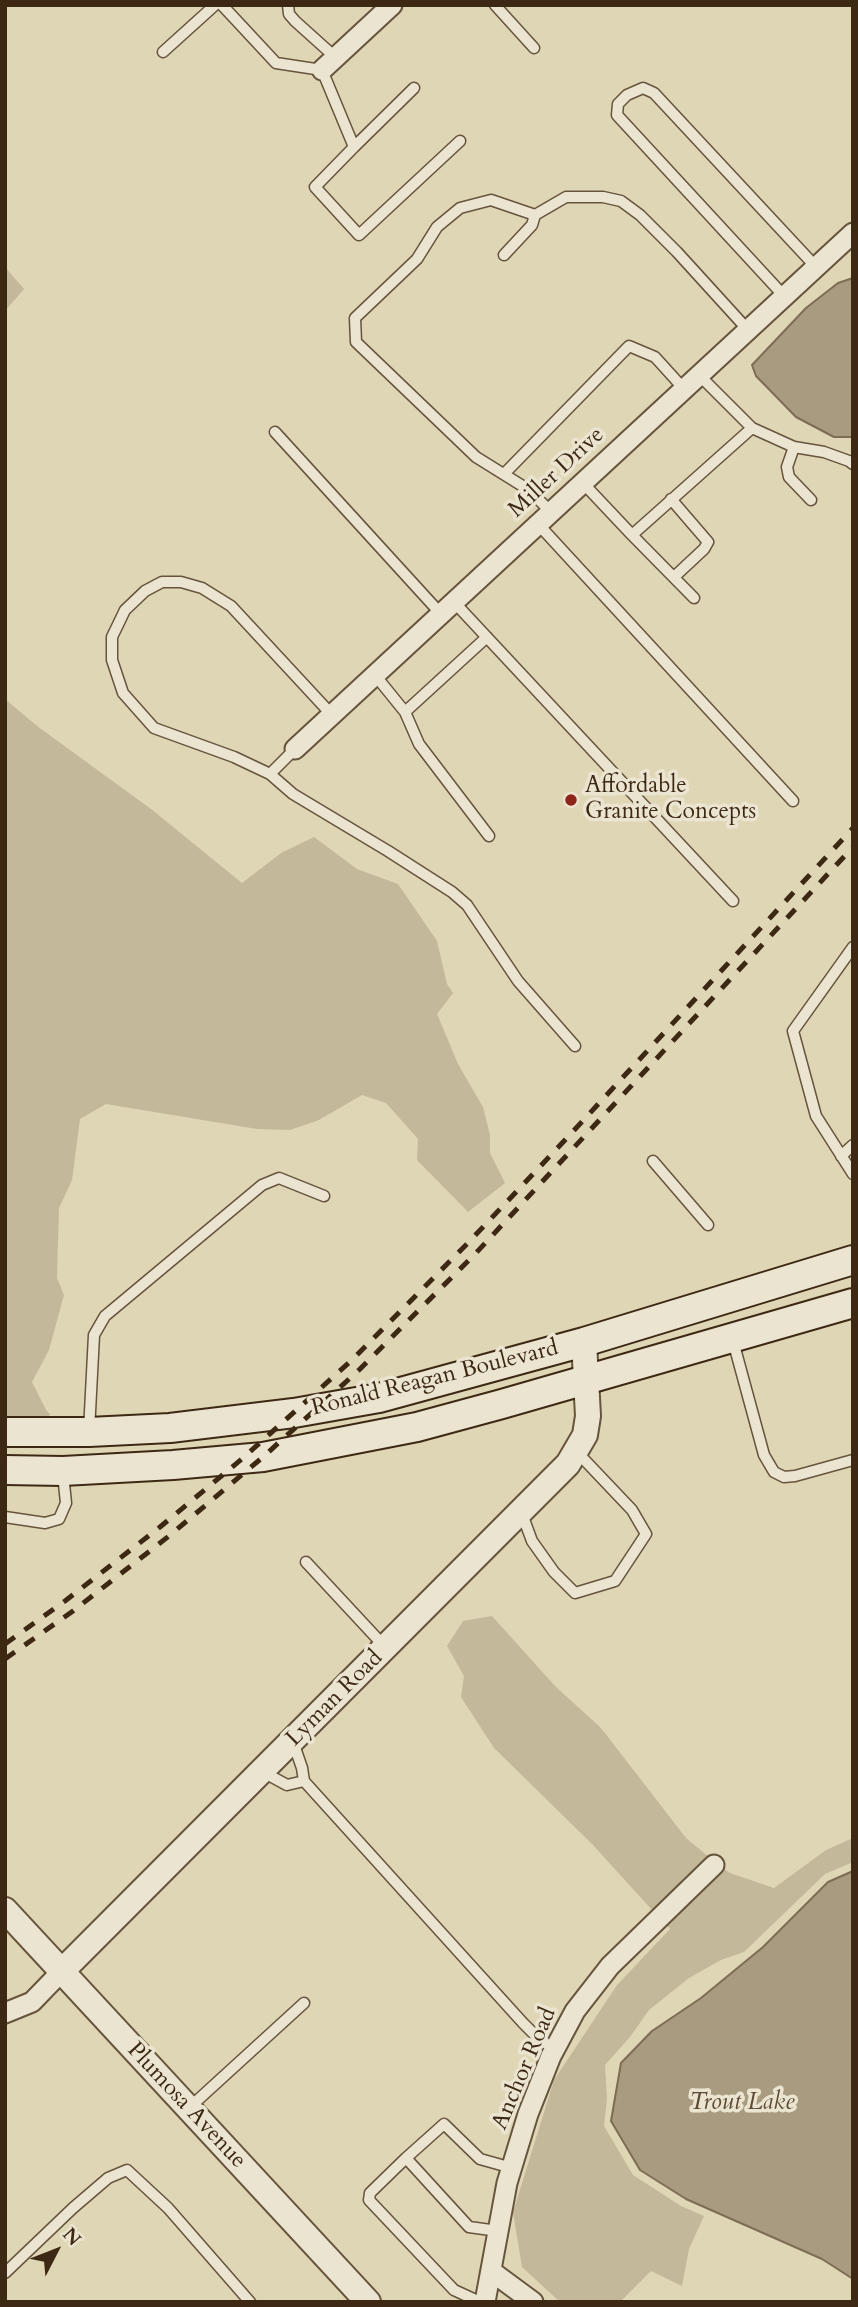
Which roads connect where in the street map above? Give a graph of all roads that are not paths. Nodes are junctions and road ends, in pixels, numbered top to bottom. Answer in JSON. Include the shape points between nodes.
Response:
{"nodes":[{"id":1,"x":215,"y":5,"type":"edge"},
{"id":2,"x":222,"y":5,"type":"edge"},
{"id":3,"x":288,"y":5,"type":"edge"},
{"id":4,"x":392,"y":5,"type":"edge"},
{"id":5,"x":495,"y":5,"type":"edge"},
{"id":6,"x":534,"y":48,"type":"dead end"},
{"id":7,"x":163,"y":52,"type":"dead end"},
{"id":8,"x":328,"y":64,"type":"junction"},
{"id":9,"x":414,"y":89,"type":"dead end"},
{"id":10,"x":460,"y":141,"type":"dead end"},
{"id":11,"x":354,"y":147,"type":"junction"},
{"id":12,"x":535,"y":215,"type":"junction"},
{"id":13,"x":853,"y":233,"type":"edge"},
{"id":14,"x":504,"y":255,"type":"dead end"},
{"id":15,"x":816,"y":267,"type":"junction"},
{"id":16,"x":784,"y":296,"type":"junction"},
{"id":17,"x":748,"y":330,"type":"junction"},
{"id":18,"x":699,"y":375,"type":"junction"},
{"id":19,"x":684,"y":389,"type":"junction"},
{"id":20,"x":752,"y":428,"type":"junction"},
{"id":21,"x":275,"y":432,"type":"dead end"},
{"id":22,"x":794,"y":447,"type":"junction"},
{"id":23,"x":853,"y":464,"type":"edge"},
{"id":24,"x":504,"y":474,"type":"junction"},
{"id":25,"x":583,"y":483,"type":"junction"},
{"id":26,"x":671,"y":499,"type":"junction"},
{"id":27,"x":810,"y":500,"type":"dead end"},
{"id":28,"x":544,"y":518,"type":"junction"},
{"id":29,"x":632,"y":535,"type":"junction"},
{"id":30,"x":674,"y":578,"type":"junction"},
{"id":31,"x":694,"y":598,"type":"dead end"},
{"id":32,"x":447,"y":608,"type":"junction"},
{"id":33,"x":487,"y":637,"type":"junction"},
{"id":34,"x":375,"y":675,"type":"junction"},
{"id":35,"x":405,"y":712,"type":"junction"},
{"id":36,"x":332,"y":715,"type":"junction"},
{"id":37,"x":296,"y":749,"type":"joint"},
{"id":38,"x":270,"y":774,"type":"junction"},
{"id":39,"x":793,"y":801,"type":"dead end"},
{"id":40,"x":489,"y":836,"type":"dead end"},
{"id":41,"x":733,"y":901,"type":"dead end"},
{"id":42,"x":853,"y":947,"type":"edge"},
{"id":43,"x":575,"y":1046,"type":"dead end"},
{"id":44,"x":853,"y":1145,"type":"edge"},
{"id":45,"x":841,"y":1156,"type":"junction"},
{"id":46,"x":653,"y":1161,"type":"dead end"},
{"id":47,"x":853,"y":1174,"type":"edge"},
{"id":48,"x":324,"y":1196,"type":"dead end"},
{"id":49,"x":708,"y":1225,"type":"dead end"},
{"id":50,"x":853,"y":1260,"type":"edge"},
{"id":51,"x":853,"y":1303,"type":"edge"},
{"id":52,"x":732,"y":1337,"type":"junction"},
{"id":53,"x":584,"y":1342,"type":"junction"},
{"id":54,"x":587,"y":1380,"type":"junction"},
{"id":55,"x":5,"y":1432,"type":"edge"},
{"id":56,"x":89,"y":1432,"type":"junction"},
{"id":57,"x":576,"y":1450,"type":"junction"},
{"id":58,"x":853,"y":1460,"type":"edge"},
{"id":59,"x":5,"y":1470,"type":"edge"},
{"id":60,"x":63,"y":1471,"type":"junction"},
{"id":61,"x":520,"y":1511,"type":"junction"},
{"id":62,"x":5,"y":1517,"type":"edge"},
{"id":63,"x":306,"y":1562,"type":"dead end"},
{"id":64,"x":386,"y":1647,"type":"junction"},
{"id":65,"x":293,"y":1741,"type":"junction"},
{"id":66,"x":263,"y":1771,"type":"junction"},
{"id":67,"x":304,"y":1781,"type":"junction"},
{"id":68,"x":714,"y":1866,"type":"dead end"},
{"id":69,"x":5,"y":1910,"type":"edge"},
{"id":70,"x":62,"y":1971,"type":"junction"},
{"id":71,"x":304,"y":2003,"type":"dead end"},
{"id":72,"x":5,"y":2013,"type":"edge"},
{"id":73,"x":555,"y":2049,"type":"junction"},
{"id":74,"x":188,"y":2109,"type":"junction"},
{"id":75,"x":406,"y":2158,"type":"junction"},
{"id":76,"x":512,"y":2168,"type":"junction"},
{"id":77,"x":499,"y":2231,"type":"junction"},
{"id":78,"x":491,"y":2271,"type":"junction"},
{"id":79,"x":5,"y":2273,"type":"edge"},
{"id":80,"x":250,"y":2302,"type":"edge"},
{"id":81,"x":368,"y":2302,"type":"edge"},
{"id":82,"x":480,"y":2302,"type":"edge"},
{"id":83,"x":485,"y":2302,"type":"edge"},
{"id":84,"x":533,"y":2302,"type":"edge"}],
"edges":[{"from":1,"to":7,"type":"lane"},
{"from":2,"to":8,"type":"lane","via":[[276,63]]},
{"from":3,"to":8,"type":"lane","via":[[289,14]]},
{"from":4,"to":8,"type":"street"},
{"from":5,"to":6,"type":"lane"},
{"from":8,"to":11,"type":"lane"},
{"from":9,"to":11,"type":"lane"},
{"from":10,"to":11,"type":"lane","via":[[359,235],[315,187]]},
{"from":12,"to":14,"type":"lane"},
{"from":12,"to":17,"type":"lane","via":[[566,197],[621,201],[668,243]]},
{"from":12,"to":24,"type":"lane","via":[[491,200],[460,208],[437,227],[417,259],[355,318],[356,342],[476,457]]},
{"from":13,"to":15,"type":"street","name":"Miller Drive"},
{"from":15,"to":16,"type":"street","name":"Miller Drive"},
{"from":15,"to":16,"type":"lane","via":[[654,93],[643,88],[627,95],[618,104],[617,115]]},
{"from":16,"to":17,"type":"street","name":"Miller Drive"},
{"from":17,"to":18,"type":"street","name":"Miller Drive"},
{"from":18,"to":19,"type":"street","name":"Miller Drive"},
{"from":18,"to":20,"type":"lane"},
{"from":19,"to":24,"type":"lane","via":[[654,357],[629,346]]},
{"from":19,"to":25,"type":"street","name":"Miller Drive"},
{"from":20,"to":22,"type":"lane"},
{"from":20,"to":26,"type":"lane"},
{"from":21,"to":32,"type":"lane"},
{"from":22,"to":23,"type":"lane","via":[[824,452]]},
{"from":22,"to":27,"type":"lane","via":[[786,467],[789,477]]},
{"from":24,"to":28,"type":"lane","via":[[529,490]]},
{"from":25,"to":28,"type":"street","name":"Miller Drive"},
{"from":25,"to":29,"type":"lane"},
{"from":26,"to":29,"type":"lane"},
{"from":26,"to":30,"type":"lane","via":[[708,542]]},
{"from":28,"to":32,"type":"street","name":"Miller Drive"},
{"from":28,"to":39,"type":"lane"},
{"from":29,"to":30,"type":"lane"},
{"from":30,"to":31,"type":"lane"},
{"from":32,"to":33,"type":"lane"},
{"from":32,"to":34,"type":"street","name":"Miller Drive"},
{"from":33,"to":35,"type":"lane"},
{"from":33,"to":41,"type":"lane"},
{"from":34,"to":35,"type":"lane"},
{"from":34,"to":36,"type":"street","name":"Miller Drive"},
{"from":35,"to":40,"type":"lane","via":[[419,744]]},
{"from":36,"to":37,"type":"street","name":"Miller Drive"},
{"from":36,"to":38,"type":"lane","via":[[231,606],[202,588],[162,582],[125,610],[112,637],[112,660],[123,693],[154,729]]},
{"from":37,"to":38,"type":"lane"},
{"from":38,"to":43,"type":"lane","via":[[467,905],[518,981]]},
{"from":42,"to":45,"type":"lane","via":[[793,1031],[817,1116]]},
{"from":44,"to":45,"type":"lane"},
{"from":45,"to":47,"type":"lane"},
{"from":46,"to":49,"type":"lane"},
{"from":48,"to":56,"type":"lane","via":[[279,1178],[262,1185],[105,1316],[94,1335]]},
{"from":50,"to":53,"type":"main road","name":"Ronald Reagan Boulevard"},
{"from":51,"to":52,"type":"main road","name":"Ronald Reagan Boulevard"},
{"from":52,"to":54,"type":"main road","name":"Ronald Reagan Boulevard"},
{"from":52,"to":58,"type":"lane","via":[[764,1455],[774,1472],[795,1476]]},
{"from":53,"to":54,"type":"street","name":"Lyman Road"},
{"from":53,"to":56,"type":"main road","name":"Ronald Reagan Boulevard","via":[[379,1398],[170,1428]]},
{"from":54,"to":57,"type":"street","name":"Lyman Road","via":[[588,1416]]},
{"from":54,"to":60,"type":"main road","name":"Ronald Reagan Boulevard","via":[[417,1427],[263,1457]]},
{"from":55,"to":56,"type":"main road","name":"Ronald Reagan Boulevard"},
{"from":57,"to":61,"type":"street","name":"Lyman Road","via":[[568,1464]]},
{"from":57,"to":61,"type":"lane","via":[[632,1510],[646,1534],[614,1581],[575,1593],[532,1541]]},
{"from":59,"to":60,"type":"main road","name":"Ronald Reagan Boulevard"},
{"from":60,"to":62,"type":"lane","via":[[66,1503],[59,1519],[45,1523]]},
{"from":61,"to":64,"type":"street","name":"Lyman Road"},
{"from":63,"to":64,"type":"lane"},
{"from":64,"to":65,"type":"street","name":"Lyman Road"},
{"from":65,"to":66,"type":"street","name":"Lyman Road"},
{"from":65,"to":67,"type":"lane"},
{"from":66,"to":67,"type":"lane","via":[[287,1785]]},
{"from":66,"to":70,"type":"street","name":"Lyman Road"},
{"from":67,"to":73,"type":"lane","via":[[523,2024]]},
{"from":68,"to":73,"type":"street","name":"Anchor Road","via":[[610,1966],[575,2011]]},
{"from":69,"to":70,"type":"street","name":"Plumosa Avenue"},
{"from":70,"to":72,"type":"street","name":"Lyman Road","via":[[32,2002]]},
{"from":70,"to":74,"type":"street","name":"Plumosa Avenue"},
{"from":71,"to":74,"type":"lane"},
{"from":73,"to":76,"type":"street","name":"Anchor Road"},
{"from":74,"to":81,"type":"street","name":"Plumosa Avenue"},
{"from":75,"to":76,"type":"lane","via":[[444,2124],[480,2159]]},
{"from":75,"to":77,"type":"lane","via":[[469,2227]]},
{"from":75,"to":82,"type":"lane","via":[[370,2193],[369,2200],[454,2290]]},
{"from":76,"to":77,"type":"street","name":"Anchor Road"},
{"from":77,"to":78,"type":"street","name":"Anchor Road"},
{"from":78,"to":83,"type":"street","name":"Anchor Road"},
{"from":78,"to":84,"type":"street"},
{"from":79,"to":80,"type":"lane","via":[[108,2178],[127,2170]]}]}
